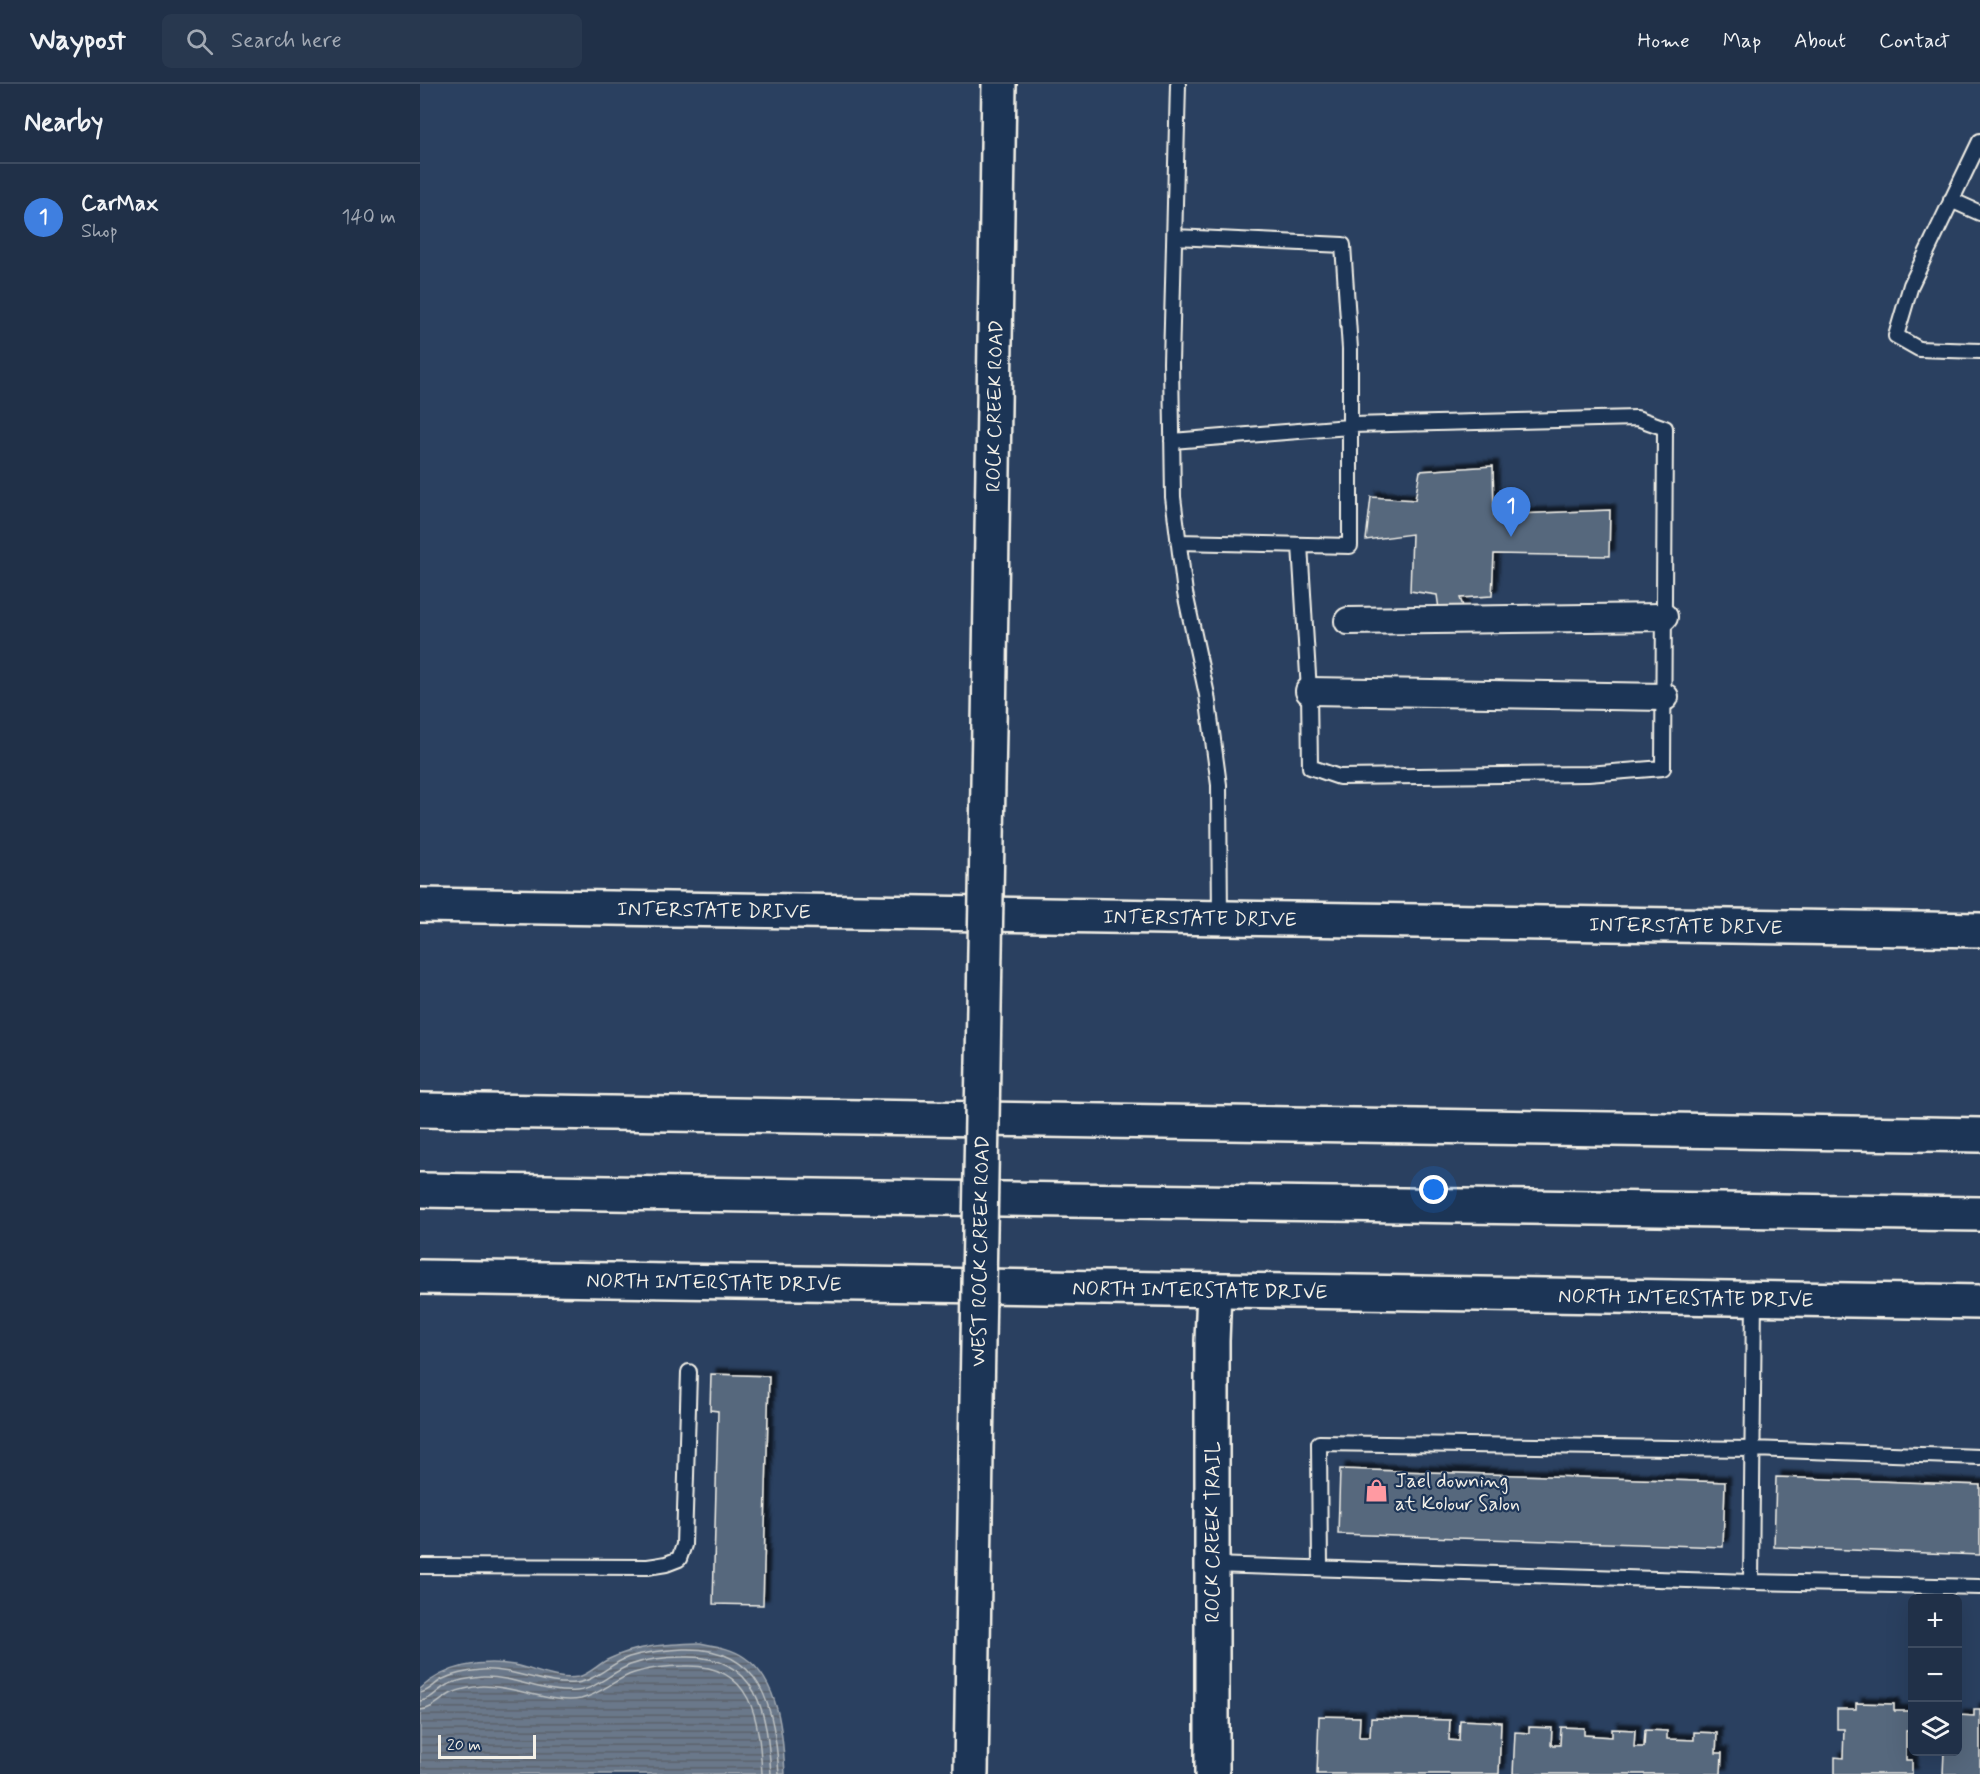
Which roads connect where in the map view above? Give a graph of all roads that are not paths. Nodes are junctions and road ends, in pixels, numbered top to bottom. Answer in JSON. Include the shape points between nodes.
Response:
{"nodes":[{"id":1,"x":999,"y":84,"type":"edge"},
{"id":2,"x":1178,"y":84,"type":"edge"},
{"id":3,"x":1980,"y":141,"type":"edge"},
{"id":4,"x":1951,"y":201,"type":"junction"},
{"id":5,"x":1980,"y":213,"type":"edge"},
{"id":6,"x":1175,"y":237,"type":"junction"},
{"id":7,"x":1980,"y":351,"type":"edge"},
{"id":8,"x":1349,"y":427,"type":"junction"},
{"id":9,"x":1172,"y":441,"type":"junction"},
{"id":10,"x":1179,"y":542,"type":"junction"},
{"id":11,"x":1300,"y":545,"type":"junction"},
{"id":12,"x":1664,"y":617,"type":"junction"},
{"id":13,"x":1348,"y":621,"type":"dead end"},
{"id":14,"x":1309,"y":691,"type":"junction"},
{"id":15,"x":1665,"y":698,"type":"junction"},
{"id":16,"x":989,"y":727,"type":"joint"},
{"id":17,"x":420,"y":905,"type":"edge"},
{"id":18,"x":1220,"y":919,"type":"junction"},
{"id":19,"x":1980,"y":930,"type":"edge"},
{"id":20,"x":420,"y":1110,"type":"edge"},
{"id":21,"x":1980,"y":1135,"type":"edge"},
{"id":22,"x":420,"y":1190,"type":"edge"},
{"id":23,"x":1980,"y":1214,"type":"edge"},
{"id":24,"x":420,"y":1277,"type":"edge"},
{"id":25,"x":1215,"y":1290,"type":"junction"},
{"id":26,"x":1754,"y":1299,"type":"junction"},
{"id":27,"x":1980,"y":1302,"type":"edge"},
{"id":28,"x":689,"y":1372,"type":"dead end"},
{"id":29,"x":1752,"y":1449,"type":"junction"},
{"id":30,"x":1980,"y":1457,"type":"edge"},
{"id":31,"x":1212,"y":1565,"type":"junction"},
{"id":32,"x":420,"y":1566,"type":"edge"},
{"id":33,"x":1320,"y":1568,"type":"junction"},
{"id":34,"x":1751,"y":1582,"type":"junction"},
{"id":35,"x":1980,"y":1587,"type":"edge"},
{"id":36,"x":971,"y":1774,"type":"edge"},
{"id":37,"x":1212,"y":1774,"type":"edge"}],
"edges":[{"from":1,"to":16,"type":"main road","name":"ROCK CREEK ROAD"},
{"from":2,"to":6,"type":"lane"},
{"from":3,"to":4,"type":"lane"},
{"from":4,"to":5,"type":"lane"},
{"from":4,"to":7,"type":"lane","via":[[1911,285],[1896,336],[1919,349]]},
{"from":6,"to":8,"type":"lane","via":[[1343,245],[1350,349]]},
{"from":6,"to":9,"type":"lane"},
{"from":8,"to":9,"type":"lane"},
{"from":8,"to":11,"type":"lane","via":[[1350,546]]},
{"from":8,"to":12,"type":"lane","via":[[1637,418],[1665,428]]},
{"from":9,"to":10,"type":"lane"},
{"from":10,"to":11,"type":"lane"},
{"from":10,"to":18,"type":"lane","via":[[1219,785]]},
{"from":11,"to":14,"type":"lane"},
{"from":12,"to":13,"type":"street"},
{"from":12,"to":15,"type":"lane"},
{"from":14,"to":15,"type":"street"},
{"from":14,"to":15,"type":"lane","via":[[1310,767],[1338,777],[1588,774],[1664,768]]},
{"from":16,"to":36,"type":"main road","name":"WEST ROCK CREEK ROAD","bridge":true},
{"from":17,"to":18,"type":"main road","name":"INTERSTATE DRIVE"},
{"from":18,"to":19,"type":"main road","name":"INTERSTATE DRIVE"},
{"from":20,"to":21,"type":"main road"},
{"from":22,"to":23,"type":"main road"},
{"from":24,"to":25,"type":"main road","name":"NORTH INTERSTATE DRIVE"},
{"from":25,"to":26,"type":"main road","name":"NORTH INTERSTATE DRIVE"},
{"from":25,"to":31,"type":"main road","name":"ROCK CREEK TRAIL"},
{"from":26,"to":27,"type":"main road","name":"NORTH INTERSTATE DRIVE"},
{"from":26,"to":29,"type":"lane"},
{"from":28,"to":32,"type":"lane","via":[[684,1545],[679,1558],[648,1567]]},
{"from":29,"to":30,"type":"lane"},
{"from":29,"to":33,"type":"lane","via":[[1319,1443]]},
{"from":29,"to":34,"type":"lane"},
{"from":31,"to":33,"type":"lane"},
{"from":31,"to":37,"type":"main road","name":"ROCK CREEK TRAIL"},
{"from":33,"to":34,"type":"lane"},
{"from":34,"to":35,"type":"lane"}]}
